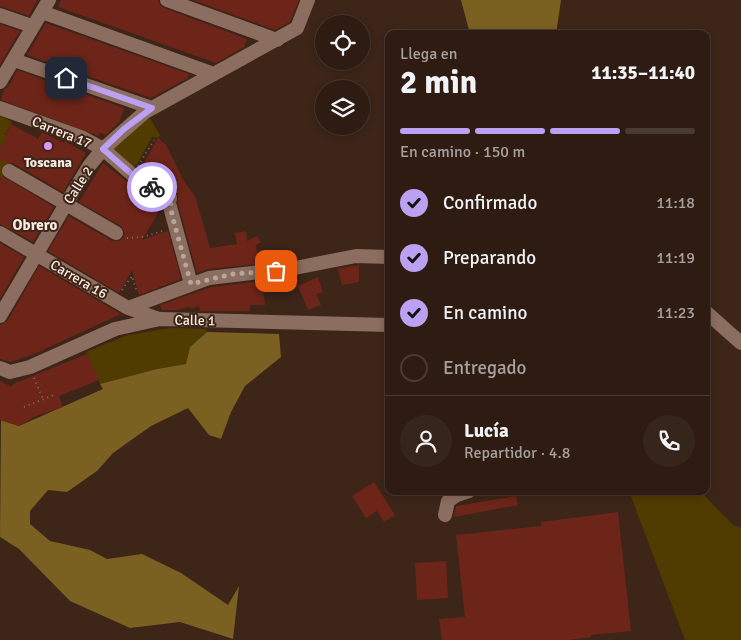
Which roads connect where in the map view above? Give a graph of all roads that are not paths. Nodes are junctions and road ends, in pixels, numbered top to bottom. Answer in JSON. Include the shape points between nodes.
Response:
{"nodes":[{"id":1,"x":167,"y":0,"type":"edge"},
{"id":2,"x":308,"y":0,"type":"edge"},
{"id":3,"x":45,"y":6,"type":"edge"},
{"id":4,"x":0,"y":15,"type":"edge"},
{"id":5,"x":32,"y":26,"type":"junction"},
{"id":6,"x":277,"y":40,"type":"junction"},
{"id":7,"x":14,"y":60,"type":"junction"},
{"id":8,"x":214,"y":74,"type":"junction"},
{"id":9,"x":0,"y":82,"type":"edge"},
{"id":10,"x":0,"y":108,"type":"edge"},
{"id":11,"x":152,"y":108,"type":"junction"},
{"id":12,"x":103,"y":149,"type":"junction"},
{"id":13,"x":9,"y":171,"type":"dead end"},
{"id":14,"x":66,"y":204,"type":"junction"},
{"id":15,"x":116,"y":232,"type":"road end"},
{"id":16,"x":0,"y":233,"type":"edge"},
{"id":17,"x":36,"y":254,"type":"junction"},
{"id":18,"x":385,"y":257,"type":"edge"},
{"id":19,"x":191,"y":284,"type":"junction"},
{"id":20,"x":128,"y":303,"type":"junction"},
{"id":21,"x":0,"y":316,"type":"edge"},
{"id":22,"x":710,"y":316,"type":"edge"},
{"id":23,"x":160,"y":319,"type":"junction"},
{"id":24,"x":385,"y":325,"type":"edge"},
{"id":25,"x":741,"y":343,"type":"edge"},
{"id":26,"x":5,"y":370,"type":"edge"},
{"id":27,"x":457,"y":495,"type":"edge"},
{"id":28,"x":445,"y":515,"type":"dead end"}],
"edges":[{"from":1,"to":6,"type":"street"},
{"from":2,"to":6,"type":"street","name":"Calle 2","via":[[297,28]]},
{"from":3,"to":5,"type":"street"},
{"from":3,"to":8,"type":"street"},
{"from":4,"to":5,"type":"street"},
{"from":5,"to":7,"type":"street"},
{"from":6,"to":8,"type":"street","name":"Calle 2"},
{"from":7,"to":9,"type":"street"},
{"from":7,"to":11,"type":"street"},
{"from":8,"to":11,"type":"street","name":"Calle 2"},
{"from":10,"to":12,"type":"street","name":"Carrera 17","via":[[82,137]]},
{"from":11,"to":12,"type":"street","name":"Calle 2"},
{"from":12,"to":14,"type":"street","name":"Calle 2"},
{"from":12,"to":19,"type":"street","name":"Carrera 17","via":[[133,175],[170,198]]},
{"from":13,"to":14,"type":"street"},
{"from":14,"to":15,"type":"street"},
{"from":14,"to":17,"type":"street","name":"Calle 2"},
{"from":16,"to":17,"type":"street","name":"Carrera 16"},
{"from":17,"to":20,"type":"street","name":"Carrera 16"},
{"from":17,"to":21,"type":"street","name":"Calle 2"},
{"from":18,"to":19,"type":"street","name":"Calle 1","via":[[356,256],[295,268],[232,274]]},
{"from":19,"to":20,"type":"street","name":"Calle 1"},
{"from":20,"to":23,"type":"street","name":"Carrera 16"},
{"from":22,"to":25,"type":"street"},
{"from":23,"to":24,"type":"street","name":"Calle 1"},
{"from":23,"to":26,"type":"street","name":"Calle 1","via":[[115,329],[30,367]]},
{"from":27,"to":28,"type":"street","via":[[448,501]]}]}
